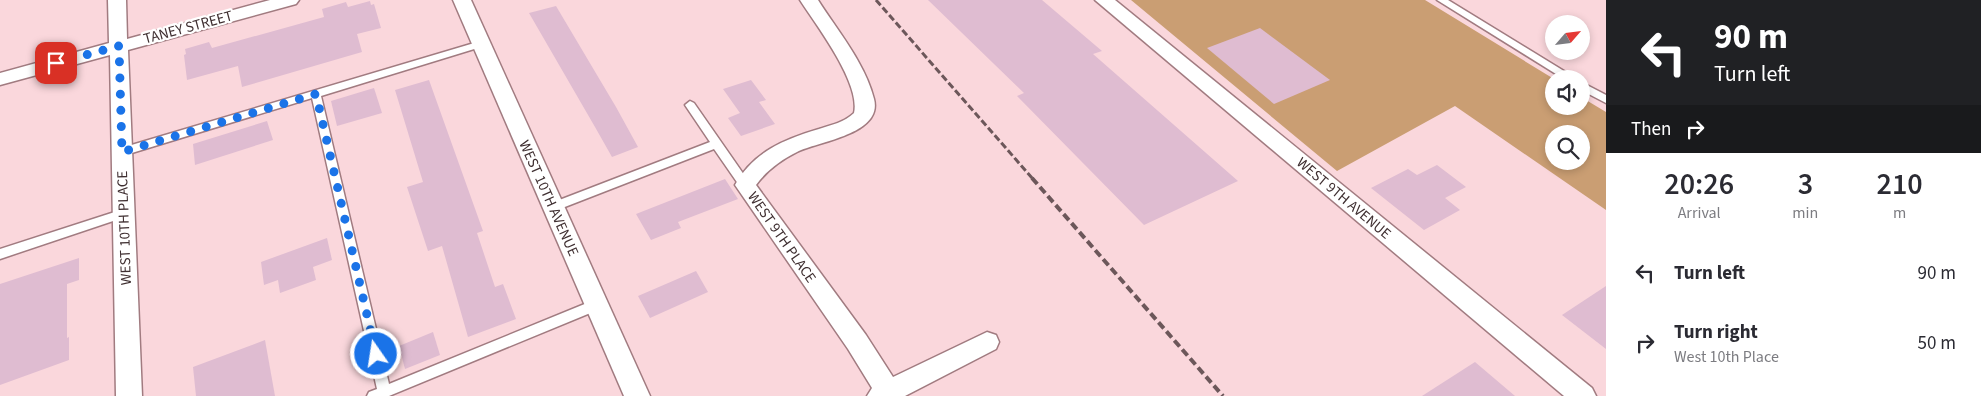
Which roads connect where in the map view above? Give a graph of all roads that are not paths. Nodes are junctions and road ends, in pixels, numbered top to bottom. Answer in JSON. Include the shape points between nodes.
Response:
{"nodes":[{"id":1,"x":117,"y":0,"type":"edge"},
{"id":2,"x":290,"y":0,"type":"edge"},
{"id":3,"x":462,"y":0,"type":"edge"},
{"id":4,"x":808,"y":0,"type":"edge"},
{"id":5,"x":1104,"y":0,"type":"edge"},
{"id":6,"x":1442,"y":0,"type":"edge"},
{"id":7,"x":481,"y":44,"type":"junction"},
{"id":8,"x":119,"y":46,"type":"junction"},
{"id":9,"x":1557,"y":70,"type":"edge"},
{"id":10,"x":0,"y":79,"type":"edge"},
{"id":11,"x":1590,"y":90,"type":"edge"},
{"id":12,"x":316,"y":94,"type":"junction"},
{"id":13,"x":1606,"y":100,"type":"edge"},
{"id":14,"x":690,"y":105,"type":"dead end"},
{"id":15,"x":716,"y":144,"type":"junction"},
{"id":16,"x":122,"y":152,"type":"junction"},
{"id":17,"x":745,"y":185,"type":"junction"},
{"id":18,"x":553,"y":207,"type":"junction"},
{"id":19,"x":124,"y":213,"type":"junction"},
{"id":20,"x":0,"y":254,"type":"edge"},
{"id":21,"x":596,"y":305,"type":"junction"},
{"id":22,"x":987,"y":342,"type":"dead end"},
{"id":23,"x":379,"y":393,"type":"edge"},
{"id":24,"x":884,"y":394,"type":"edge"},
{"id":25,"x":129,"y":396,"type":"edge"},
{"id":26,"x":637,"y":396,"type":"edge"},
{"id":27,"x":1583,"y":396,"type":"edge"}],
"edges":[{"from":1,"to":8,"type":"street","name":"WEST 10TH PLACE"},
{"from":2,"to":8,"type":"street","name":"TANEY STREET"},
{"from":3,"to":7,"type":"street","name":"WEST 10TH AVENUE"},
{"from":4,"to":17,"type":"street","name":"WEST 9TH PLACE","via":[[860,84],[865,110],[862,117],[849,126],[768,158]]},
{"from":5,"to":27,"type":"street","name":"WEST 9TH AVENUE"},
{"from":6,"to":9,"type":"lane"},
{"from":7,"to":12,"type":"lane"},
{"from":7,"to":18,"type":"street","name":"WEST 10TH AVENUE"},
{"from":8,"to":10,"type":"street","name":"TANEY STREET"},
{"from":8,"to":16,"type":"street","name":"WEST 10TH PLACE"},
{"from":11,"to":13,"type":"lane"},
{"from":12,"to":16,"type":"lane"},
{"from":12,"to":23,"type":"lane"},
{"from":14,"to":15,"type":"lane"},
{"from":15,"to":17,"type":"lane"},
{"from":15,"to":18,"type":"lane"},
{"from":16,"to":19,"type":"street","name":"WEST 10TH PLACE"},
{"from":17,"to":24,"type":"street","name":"WEST 9TH PLACE","via":[[857,342]]},
{"from":18,"to":21,"type":"street","name":"WEST 10TH AVENUE"},
{"from":19,"to":20,"type":"lane"},
{"from":19,"to":25,"type":"street","name":"WEST 10TH PLACE"},
{"from":21,"to":23,"type":"lane"},
{"from":21,"to":26,"type":"street","name":"WEST 10TH AVENUE"},
{"from":22,"to":24,"type":"street"}]}
